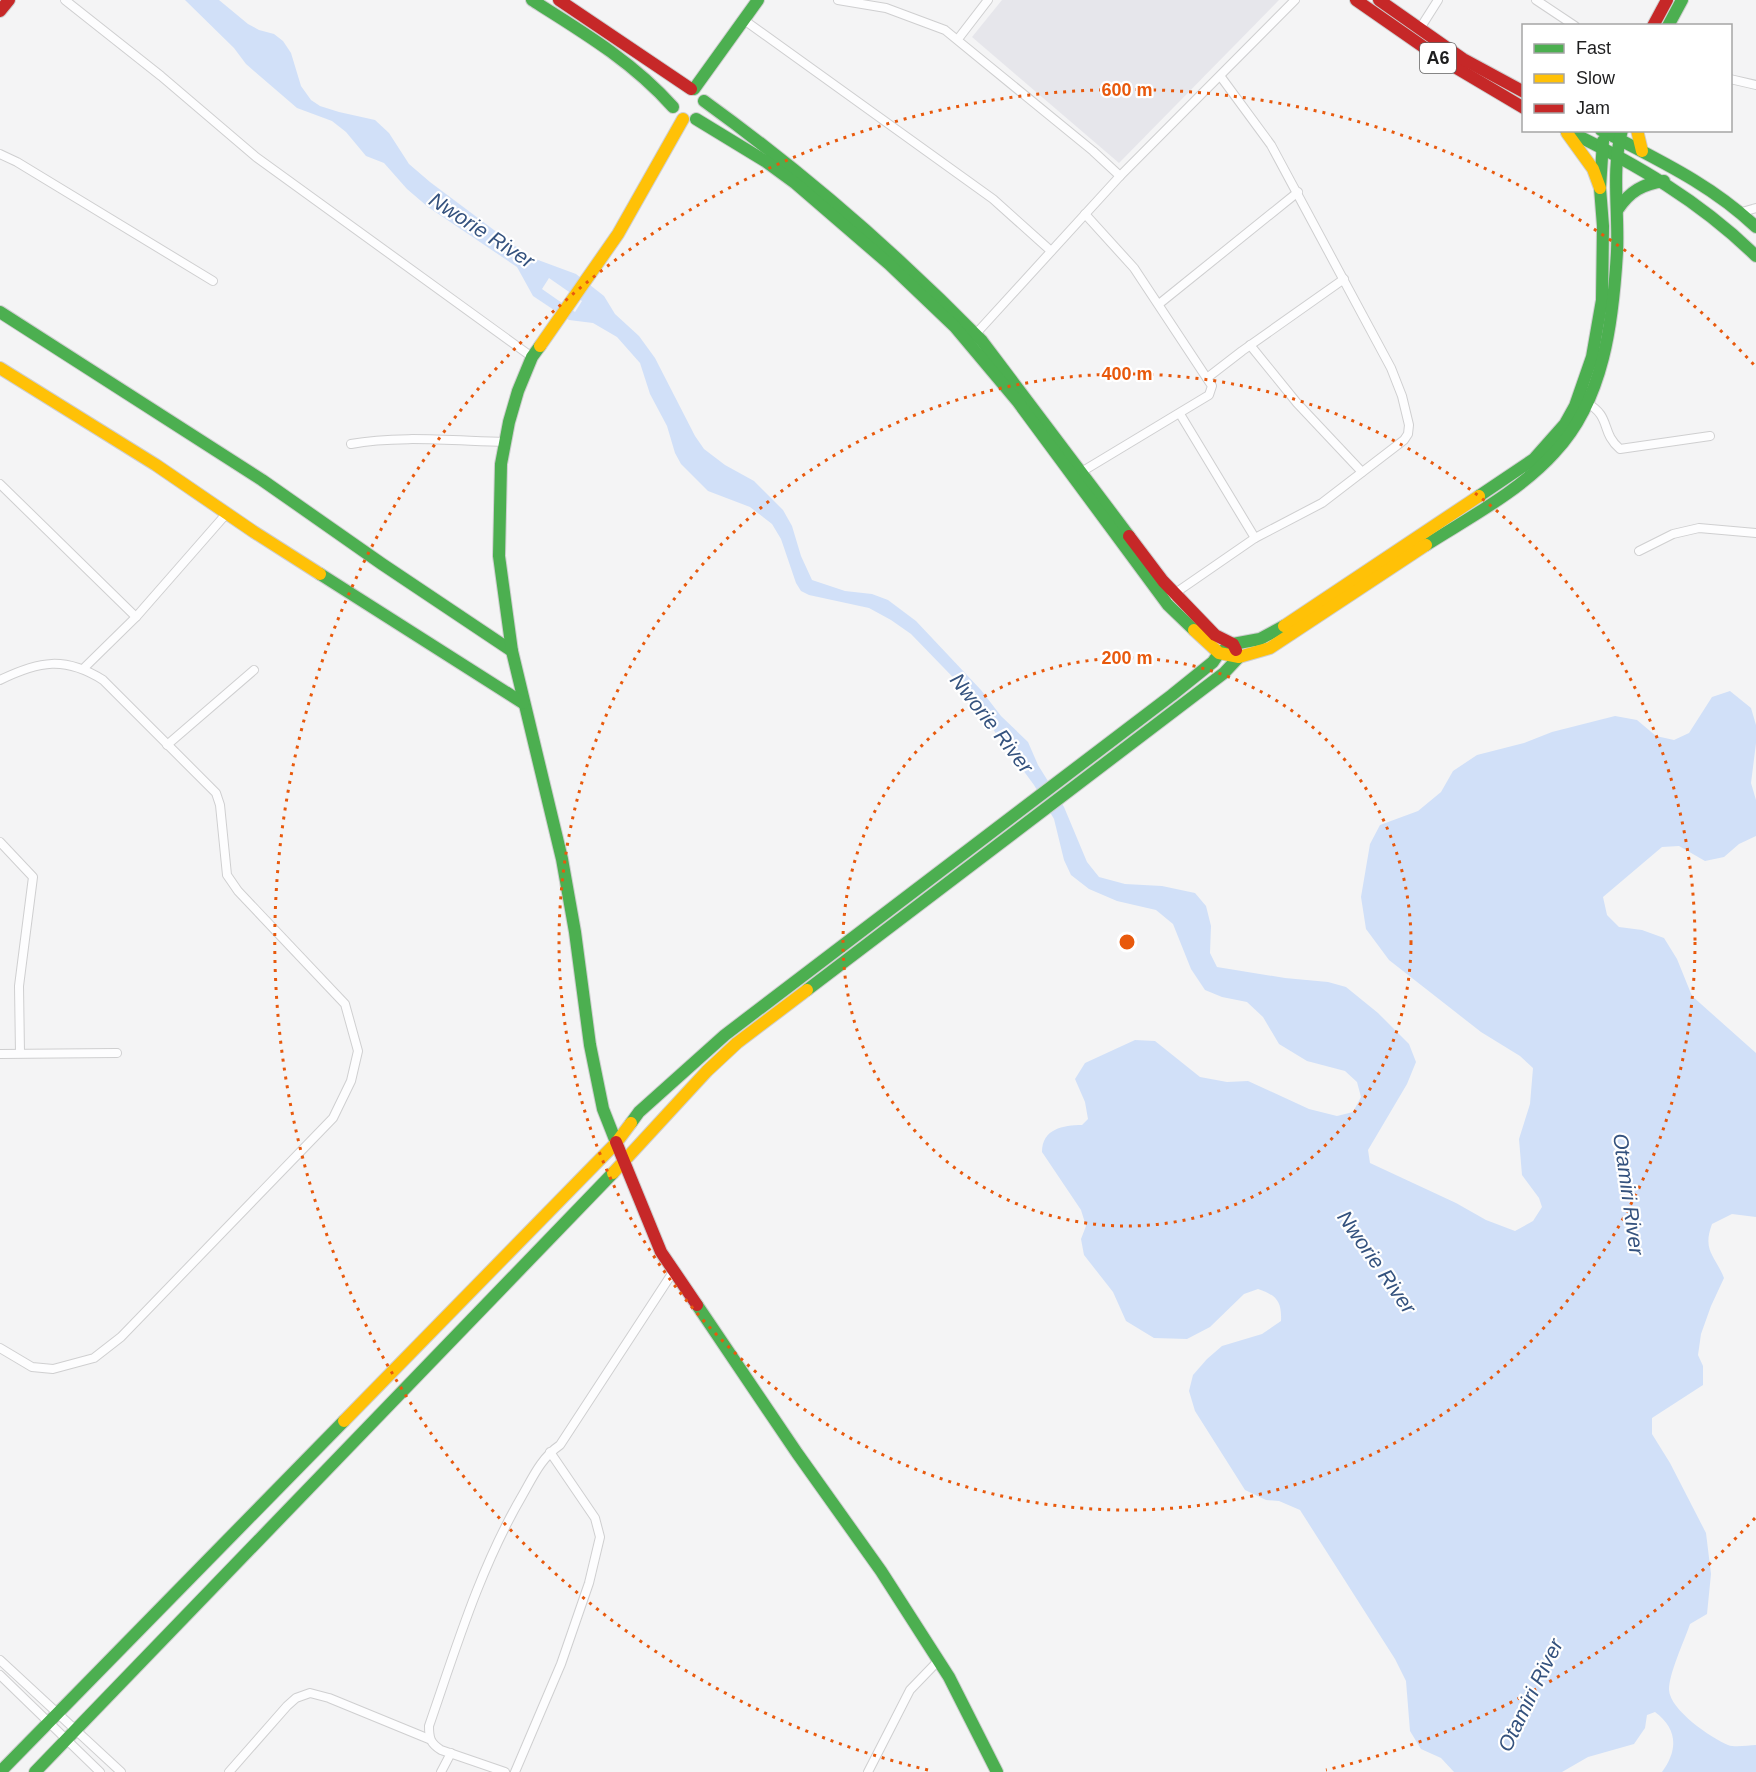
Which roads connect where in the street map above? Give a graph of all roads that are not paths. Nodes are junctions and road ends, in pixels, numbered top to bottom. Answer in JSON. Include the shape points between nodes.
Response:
{"nodes":[{"id":1,"x":9,"y":0,"type":"edge"},
{"id":2,"x":65,"y":0,"type":"edge"},
{"id":3,"x":532,"y":0,"type":"edge"},
{"id":4,"x":560,"y":0,"type":"edge"},
{"id":5,"x":758,"y":0,"type":"edge"},
{"id":6,"x":838,"y":0,"type":"edge"},
{"id":7,"x":988,"y":0,"type":"edge"},
{"id":8,"x":1294,"y":0,"type":"edge"},
{"id":9,"x":1356,"y":0,"type":"edge"},
{"id":10,"x":1379,"y":0,"type":"edge"},
{"id":11,"x":1438,"y":0,"type":"edge"},
{"id":12,"x":1536,"y":0,"type":"edge"},
{"id":13,"x":1667,"y":0,"type":"edge"},
{"id":14,"x":1682,"y":0,"type":"edge"},
{"id":15,"x":0,"y":10,"type":"edge"},
{"id":16,"x":744,"y":20,"type":"junction"},
{"id":17,"x":1572,"y":24,"type":"edge"},
{"id":18,"x":1654,"y":24,"type":"edge"},
{"id":19,"x":1669,"y":24,"type":"edge"},
{"id":20,"x":1419,"y":28,"type":"junction"},
{"id":21,"x":958,"y":39,"type":"junction"},
{"id":22,"x":1412,"y":40,"type":"junction"},
{"id":23,"x":1221,"y":77,"type":"junction"},
{"id":24,"x":1732,"y":80,"type":"edge"},
{"id":25,"x":1756,"y":85,"type":"edge"},
{"id":26,"x":692,"y":89,"type":"junction"},
{"id":27,"x":1522,"y":91,"type":"edge"},
{"id":28,"x":704,"y":101,"type":"junction"},
{"id":29,"x":673,"y":106,"type":"junction"},
{"id":30,"x":1522,"y":107,"type":"edge"},
{"id":31,"x":682,"y":119,"type":"junction"},
{"id":32,"x":696,"y":119,"type":"junction"},
{"id":33,"x":1567,"y":132,"type":"edge"},
{"id":34,"x":1570,"y":132,"type":"edge"},
{"id":35,"x":1603,"y":132,"type":"edge"},
{"id":36,"x":1638,"y":132,"type":"edge"},
{"id":37,"x":1620,"y":135,"type":"edge"},
{"id":38,"x":1602,"y":148,"type":"junction"},
{"id":39,"x":1642,"y":151,"type":"junction"},
{"id":40,"x":0,"y":154,"type":"edge"},
{"id":41,"x":1617,"y":156,"type":"junction"},
{"id":42,"x":1120,"y":176,"type":"junction"},
{"id":43,"x":1664,"y":181,"type":"junction"},
{"id":44,"x":1600,"y":188,"type":"junction"},
{"id":45,"x":1298,"y":192,"type":"junction"},
{"id":46,"x":1756,"y":208,"type":"edge"},
{"id":47,"x":1618,"y":209,"type":"junction"},
{"id":48,"x":1742,"y":212,"type":"junction"},
{"id":49,"x":1085,"y":214,"type":"junction"},
{"id":50,"x":1756,"y":227,"type":"edge"},
{"id":51,"x":1051,"y":250,"type":"junction"},
{"id":52,"x":1756,"y":256,"type":"edge"},
{"id":53,"x":1344,"y":279,"type":"junction"},
{"id":54,"x":213,"y":280,"type":"dead end"},
{"id":55,"x":1159,"y":304,"type":"junction"},
{"id":56,"x":0,"y":312,"type":"edge"},
{"id":57,"x":972,"y":338,"type":"junction"},
{"id":58,"x":1250,"y":345,"type":"junction"},
{"id":59,"x":532,"y":357,"type":"junction"},
{"id":60,"x":0,"y":368,"type":"edge"},
{"id":61,"x":1207,"y":378,"type":"junction"},
{"id":62,"x":1587,"y":403,"type":"junction"},
{"id":63,"x":1180,"y":414,"type":"junction"},
{"id":64,"x":1710,"y":436,"type":"dead end"},
{"id":65,"x":505,"y":442,"type":"junction"},
{"id":66,"x":351,"y":444,"type":"dead end"},
{"id":67,"x":1362,"y":472,"type":"junction"},
{"id":68,"x":1077,"y":475,"type":"junction"},
{"id":69,"x":0,"y":484,"type":"edge"},
{"id":70,"x":227,"y":513,"type":"junction"},
{"id":71,"x":1756,"y":533,"type":"edge"},
{"id":72,"x":1255,"y":538,"type":"junction"},
{"id":73,"x":1639,"y":551,"type":"dead end"},
{"id":74,"x":1169,"y":597,"type":"junction"},
{"id":75,"x":136,"y":617,"type":"junction"},
{"id":76,"x":1233,"y":644,"type":"junction"},
{"id":77,"x":512,"y":651,"type":"junction"},
{"id":78,"x":1219,"y":653,"type":"junction"},
{"id":79,"x":1239,"y":657,"type":"junction"},
{"id":80,"x":84,"y":668,"type":"junction"},
{"id":81,"x":254,"y":670,"type":"dead end"},
{"id":82,"x":0,"y":680,"type":"edge"},
{"id":83,"x":524,"y":703,"type":"junction"},
{"id":84,"x":167,"y":745,"type":"junction"},
{"id":85,"x":0,"y":842,"type":"edge"},
{"id":86,"x":20,"y":1053,"type":"junction"},
{"id":87,"x":117,"y":1053,"type":"dead end"},
{"id":88,"x":0,"y":1054,"type":"edge"},
{"id":89,"x":616,"y":1143,"type":"junction"},
{"id":90,"x":624,"y":1161,"type":"junction"},
{"id":91,"x":673,"y":1272,"type":"junction"},
{"id":92,"x":0,"y":1348,"type":"edge"},
{"id":93,"x":550,"y":1452,"type":"junction"},
{"id":94,"x":0,"y":1660,"type":"edge"},
{"id":95,"x":938,"y":1660,"type":"junction"},
{"id":96,"x":0,"y":1675,"type":"edge"},
{"id":97,"x":54,"y":1719,"type":"junction"},
{"id":98,"x":72,"y":1736,"type":"junction"},
{"id":99,"x":429,"y":1739,"type":"junction"},
{"id":100,"x":451,"y":1753,"type":"junction"},
{"id":101,"x":995,"y":1771,"type":"edge"},
{"id":102,"x":0,"y":1772,"type":"edge"},
{"id":103,"x":36,"y":1772,"type":"edge"},
{"id":104,"x":100,"y":1772,"type":"edge"},
{"id":105,"x":121,"y":1772,"type":"edge"},
{"id":106,"x":229,"y":1772,"type":"edge"},
{"id":107,"x":441,"y":1772,"type":"edge"},
{"id":108,"x":505,"y":1772,"type":"edge"},
{"id":109,"x":515,"y":1772,"type":"edge"},
{"id":110,"x":868,"y":1772,"type":"edge"}],
"edges":[{"from":1,"to":15,"type":"main road"},
{"from":2,"to":59,"type":"street","via":[[256,157]]},
{"from":3,"to":29,"type":"main road","via":[[624,59]]},
{"from":4,"to":26,"type":"main road"},
{"from":5,"to":16,"type":"main road"},
{"from":6,"to":21,"type":"street","via":[[886,8]]},
{"from":7,"to":21,"type":"street"},
{"from":8,"to":23,"type":"street"},
{"from":9,"to":22,"type":"main road","number":"A6"},
{"from":10,"to":20,"type":"main road","number":"A6"},
{"from":11,"to":20,"type":"street"},
{"from":12,"to":17,"type":"street"},
{"from":13,"to":18,"type":"main road"},
{"from":14,"to":19,"type":"main road"},
{"from":16,"to":26,"type":"main road"},
{"from":16,"to":51,"type":"street","via":[[993,199]]},
{"from":20,"to":22,"type":"street"},
{"from":20,"to":27,"type":"main road","number":"A6","via":[[1463,59]]},
{"from":21,"to":42,"type":"street"},
{"from":22,"to":30,"type":"main road","number":"A6"},
{"from":23,"to":42,"type":"street"},
{"from":23,"to":45,"type":"street","via":[[1271,145]]},
{"from":24,"to":25,"type":"street"},
{"from":26,"to":28,"type":"main road","via":[[701,93]]},
{"from":26,"to":29,"type":"main road","via":[[678,92]]},
{"from":28,"to":32,"type":"main road","via":[[703,111]]},
{"from":28,"to":57,"type":"main road","via":[[869,231]]},
{"from":29,"to":31,"type":"main road"},
{"from":31,"to":32,"type":"main road"},
{"from":31,"to":59,"type":"main road","via":[[618,234]]},
{"from":32,"to":57,"type":"main road","via":[[795,183]]},
{"from":33,"to":44,"type":"main road","via":[[1593,169]]},
{"from":34,"to":38,"type":"main road"},
{"from":35,"to":38,"type":"main road"},
{"from":36,"to":39,"type":"main road"},
{"from":37,"to":39,"type":"main road"},
{"from":37,"to":41,"type":"main road"},
{"from":38,"to":41,"type":"main road"},
{"from":38,"to":44,"type":"main road"},
{"from":39,"to":48,"type":"main road","via":[[1706,186]]},
{"from":40,"to":54,"type":"street"},
{"from":41,"to":43,"type":"main road"},
{"from":41,"to":47,"type":"main road"},
{"from":42,"to":49,"type":"street"},
{"from":43,"to":47,"type":"main road","via":[[1648,182],[1635,189]]},
{"from":43,"to":52,"type":"main road","via":[[1720,221]]},
{"from":44,"to":76,"type":"main road","via":[[1603,259],[1598,328],[1586,376],[1565,424],[1534,459],[1287,624],[1260,639]]},
{"from":45,"to":53,"type":"street"},
{"from":45,"to":55,"type":"street"},
{"from":46,"to":48,"type":"street"},
{"from":47,"to":62,"type":"main road","via":[[1612,312],[1605,349]]},
{"from":48,"to":50,"type":"main road"},
{"from":49,"to":51,"type":"street"},
{"from":49,"to":55,"type":"street","via":[[1123,254]]},
{"from":51,"to":57,"type":"street"},
{"from":53,"to":58,"type":"street"},
{"from":53,"to":67,"type":"street","via":[[1391,368],[1409,429],[1404,440]]},
{"from":55,"to":61,"type":"street"},
{"from":56,"to":77,"type":"main road","via":[[257,476]]},
{"from":57,"to":68,"type":"main road"},
{"from":58,"to":61,"type":"street"},
{"from":58,"to":67,"type":"street","via":[[1297,403]]},
{"from":59,"to":65,"type":"main road","via":[[518,391]]},
{"from":60,"to":70,"type":"main road"},
{"from":61,"to":63,"type":"street","via":[[1212,386],[1209,395]]},
{"from":62,"to":64,"type":"street","via":[[1604,418],[1612,443],[1620,449]]},
{"from":62,"to":79,"type":"main road","via":[[1565,442],[1522,482],[1270,648]]},
{"from":63,"to":68,"type":"street"},
{"from":63,"to":72,"type":"street"},
{"from":65,"to":66,"type":"street","via":[[396,440]]},
{"from":65,"to":77,"type":"main road","via":[[499,556]]},
{"from":67,"to":72,"type":"street","via":[[1322,503]]},
{"from":68,"to":74,"type":"main road"},
{"from":69,"to":75,"type":"street"},
{"from":70,"to":75,"type":"street"},
{"from":70,"to":83,"type":"main road"},
{"from":71,"to":73,"type":"street","via":[[1699,528],[1673,534]]},
{"from":72,"to":74,"type":"street"},
{"from":74,"to":76,"type":"main road"},
{"from":74,"to":78,"type":"main road"},
{"from":75,"to":80,"type":"street"},
{"from":76,"to":78,"type":"main road"},
{"from":76,"to":79,"type":"main road"},
{"from":77,"to":83,"type":"main road"},
{"from":78,"to":79,"type":"main road"},
{"from":78,"to":89,"type":"main road","via":[[1213,662],[725,1035],[639,1112]]},
{"from":79,"to":90,"type":"main road","via":[[1224,673],[737,1043],[701,1074]]},
{"from":80,"to":82,"type":"street","via":[[48,664]]},
{"from":80,"to":84,"type":"street","via":[[103,680]]},
{"from":81,"to":84,"type":"street"},
{"from":83,"to":89,"type":"main road","via":[[562,859],[603,1109]]},
{"from":84,"to":92,"type":"street","via":[[216,793],[226,875],[345,1004],[358,1051],[351,1080],[333,1118],[126,1331],[94,1358],[53,1369],[32,1366]]},
{"from":85,"to":86,"type":"street","via":[[33,877],[19,986]]},
{"from":86,"to":87,"type":"street"},
{"from":86,"to":88,"type":"street"},
{"from":89,"to":90,"type":"main road"},
{"from":89,"to":97,"type":"main road"},
{"from":90,"to":91,"type":"main road"},
{"from":90,"to":98,"type":"main road"},
{"from":91,"to":93,"type":"street","via":[[560,1445]]},
{"from":91,"to":95,"type":"main road","via":[[881,1570]]},
{"from":93,"to":99,"type":"street","via":[[506,1524],[475,1592],[429,1726]]},
{"from":93,"to":109,"type":"street","via":[[595,1518],[600,1537],[561,1664]]},
{"from":94,"to":97,"type":"street"},
{"from":95,"to":101,"type":"main road"},
{"from":95,"to":110,"type":"street","via":[[910,1690]]},
{"from":96,"to":97,"type":"street"},
{"from":97,"to":98,"type":"street"},
{"from":97,"to":102,"type":"main road"},
{"from":98,"to":103,"type":"main road"},
{"from":98,"to":104,"type":"street"},
{"from":98,"to":105,"type":"street"},
{"from":99,"to":100,"type":"street"},
{"from":99,"to":106,"type":"street","via":[[310,1693],[286,1706]]},
{"from":100,"to":107,"type":"street"},
{"from":100,"to":108,"type":"street"}]}
